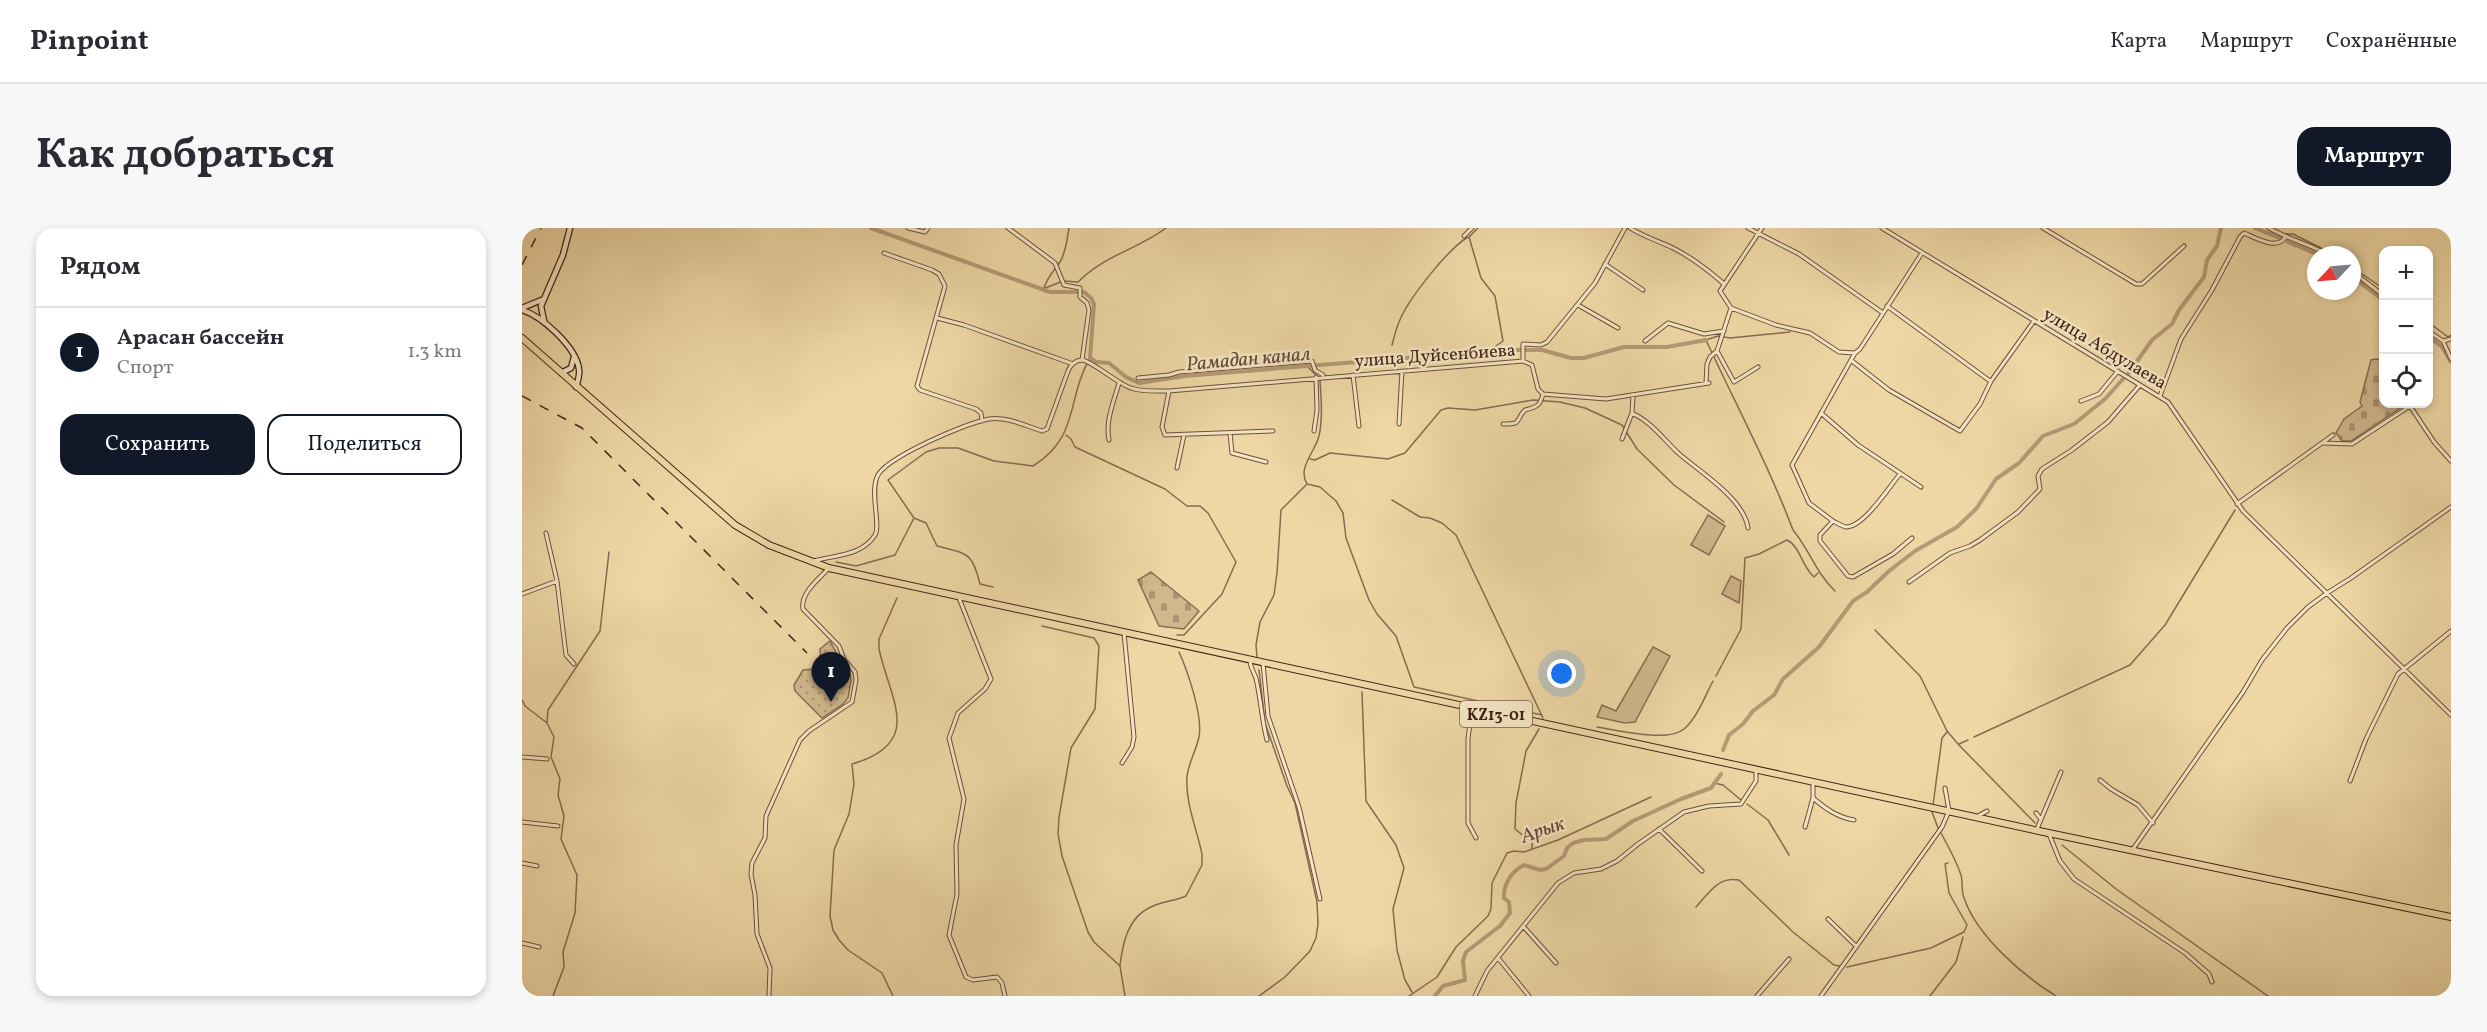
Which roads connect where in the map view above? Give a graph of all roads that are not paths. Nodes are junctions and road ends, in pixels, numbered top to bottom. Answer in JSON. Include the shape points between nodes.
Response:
{"nodes":[{"id":1,"x":570,"y":228,"type":"edge"},
{"id":2,"x":908,"y":228,"type":"edge"},
{"id":3,"x":928,"y":228,"type":"edge"},
{"id":4,"x":1008,"y":228,"type":"edge"},
{"id":5,"x":1472,"y":228,"type":"edge"},
{"id":6,"x":1625,"y":228,"type":"edge"},
{"id":7,"x":1630,"y":228,"type":"edge"},
{"id":8,"x":1748,"y":228,"type":"edge"},
{"id":9,"x":1762,"y":228,"type":"edge"},
{"id":10,"x":1882,"y":228,"type":"edge"},
{"id":11,"x":2043,"y":228,"type":"edge"},
{"id":12,"x":2269,"y":228,"type":"edge"},
{"id":13,"x":1758,"y":234,"type":"junction"},
{"id":14,"x":1464,"y":236,"type":"dead end"},
{"id":15,"x":2285,"y":238,"type":"junction"},
{"id":16,"x":2184,"y":246,"type":"dead end"},
{"id":17,"x":2309,"y":246,"type":"edge"},
{"id":18,"x":1922,"y":253,"type":"junction"},
{"id":19,"x":884,"y":254,"type":"dead end"},
{"id":20,"x":1605,"y":264,"type":"junction"},
{"id":21,"x":2361,"y":278,"type":"edge"},
{"id":22,"x":1723,"y":283,"type":"junction"},
{"id":23,"x":1643,"y":290,"type":"dead end"},
{"id":24,"x":2379,"y":292,"type":"edge"},
{"id":25,"x":544,"y":299,"type":"junction"},
{"id":26,"x":1578,"y":305,"type":"junction"},
{"id":27,"x":1887,"y":306,"type":"junction"},
{"id":28,"x":1731,"y":308,"type":"junction"},
{"id":29,"x":522,"y":309,"type":"edge"},
{"id":30,"x":1883,"y":313,"type":"junction"},
{"id":31,"x":937,"y":318,"type":"junction"},
{"id":32,"x":544,"y":321,"type":"junction"},
{"id":33,"x":2034,"y":321,"type":"junction"},
{"id":34,"x":1617,"y":328,"type":"dead end"},
{"id":35,"x":1724,"y":331,"type":"junction"},
{"id":36,"x":2433,"y":334,"type":"edge"},
{"id":37,"x":522,"y":338,"type":"edge"},
{"id":38,"x":2451,"y":339,"type":"edge"},
{"id":39,"x":1645,"y":341,"type":"dead end"},
{"id":40,"x":2443,"y":341,"type":"junction"},
{"id":41,"x":1717,"y":351,"type":"junction"},
{"id":42,"x":1855,"y":353,"type":"junction"},
{"id":43,"x":574,"y":357,"type":"junction"},
{"id":44,"x":2451,"y":359,"type":"edge"},
{"id":45,"x":1082,"y":360,"type":"junction"},
{"id":46,"x":1851,"y":361,"type":"junction"},
{"id":47,"x":1523,"y":362,"type":"junction"},
{"id":48,"x":1073,"y":364,"type":"junction"},
{"id":49,"x":1758,"y":367,"type":"dead end"},
{"id":50,"x":1402,"y":371,"type":"junction"},
{"id":51,"x":2118,"y":371,"type":"junction"},
{"id":52,"x":561,"y":374,"type":"junction"},
{"id":53,"x":1353,"y":375,"type":"junction"},
{"id":54,"x":1324,"y":376,"type":"junction"},
{"id":55,"x":1316,"y":377,"type":"junction"},
{"id":56,"x":1138,"y":378,"type":"dead end"},
{"id":57,"x":1991,"y":381,"type":"junction"},
{"id":58,"x":1119,"y":382,"type":"junction"},
{"id":59,"x":2140,"y":385,"type":"junction"},
{"id":60,"x":576,"y":387,"type":"junction"},
{"id":61,"x":1169,"y":391,"type":"junction"},
{"id":62,"x":1543,"y":394,"type":"junction"},
{"id":63,"x":1633,"y":395,"type":"junction"},
{"id":64,"x":2160,"y":396,"type":"junction"},
{"id":65,"x":2081,"y":401,"type":"dead end"},
{"id":66,"x":1632,"y":412,"type":"junction"},
{"id":67,"x":1821,"y":414,"type":"junction"},
{"id":68,"x":982,"y":421,"type":"junction"},
{"id":69,"x":1399,"y":424,"type":"dead end"},
{"id":70,"x":1503,"y":424,"type":"dead end"},
{"id":71,"x":1359,"y":426,"type":"dead end"},
{"id":72,"x":1273,"y":430,"type":"dead end"},
{"id":73,"x":1314,"y":431,"type":"dead end"},
{"id":74,"x":1230,"y":433,"type":"junction"},
{"id":75,"x":1184,"y":435,"type":"junction"},
{"id":76,"x":2333,"y":435,"type":"dead end"},
{"id":77,"x":1622,"y":439,"type":"dead end"},
{"id":78,"x":1109,"y":440,"type":"dead end"},
{"id":79,"x":2323,"y":442,"type":"junction"},
{"id":80,"x":2451,"y":460,"type":"edge"},
{"id":81,"x":1266,"y":462,"type":"dead end"},
{"id":82,"x":1177,"y":468,"type":"dead end"},
{"id":83,"x":1900,"y":474,"type":"junction"},
{"id":84,"x":1921,"y":487,"type":"dead end"},
{"id":85,"x":2237,"y":504,"type":"junction"},
{"id":86,"x":2451,"y":507,"type":"edge"},
{"id":87,"x":1833,"y":521,"type":"junction"},
{"id":88,"x":1748,"y":528,"type":"dead end"},
{"id":89,"x":546,"y":533,"type":"dead end"},
{"id":90,"x":1912,"y":538,"type":"dead end"},
{"id":91,"x":812,"y":562,"type":"junction"},
{"id":92,"x":829,"y":568,"type":"junction"},
{"id":93,"x":557,"y":581,"type":"junction"},
{"id":94,"x":1909,"y":582,"type":"dead end"},
{"id":95,"x":2327,"y":593,"type":"junction"},
{"id":96,"x":522,"y":594,"type":"edge"},
{"id":97,"x":959,"y":596,"type":"junction"},
{"id":98,"x":2451,"y":631,"type":"edge"},
{"id":99,"x":1124,"y":633,"type":"junction"},
{"id":100,"x":1250,"y":660,"type":"junction"},
{"id":101,"x":1263,"y":663,"type":"junction"},
{"id":102,"x":574,"y":664,"type":"dead end"},
{"id":103,"x":2403,"y":668,"type":"junction"},
{"id":104,"x":1472,"y":708,"type":"junction"},
{"id":105,"x":2451,"y":714,"type":"edge"},
{"id":106,"x":1267,"y":740,"type":"dead end"},
{"id":107,"x":522,"y":757,"type":"edge"},
{"id":108,"x":547,"y":759,"type":"dead end"},
{"id":109,"x":1122,"y":763,"type":"dead end"},
{"id":110,"x":1756,"y":770,"type":"junction"},
{"id":111,"x":2061,"y":772,"type":"dead end"},
{"id":112,"x":2100,"y":780,"type":"dead end"},
{"id":113,"x":2350,"y":781,"type":"dead end"},
{"id":114,"x":1813,"y":782,"type":"junction"},
{"id":115,"x":1945,"y":788,"type":"dead end"},
{"id":116,"x":1813,"y":798,"type":"junction"},
{"id":117,"x":1948,"y":811,"type":"junction"},
{"id":118,"x":1988,"y":811,"type":"dead end"},
{"id":119,"x":2036,"y":813,"type":"dead end"},
{"id":120,"x":1976,"y":817,"type":"junction"},
{"id":121,"x":2040,"y":818,"type":"junction"},
{"id":122,"x":1854,"y":820,"type":"dead end"},
{"id":123,"x":522,"y":822,"type":"edge"},
{"id":124,"x":2153,"y":823,"type":"junction"},
{"id":125,"x":558,"y":826,"type":"dead end"},
{"id":126,"x":1805,"y":827,"type":"dead end"},
{"id":127,"x":1659,"y":829,"type":"junction"},
{"id":128,"x":2036,"y":831,"type":"junction"},
{"id":129,"x":2049,"y":833,"type":"junction"},
{"id":130,"x":1476,"y":838,"type":"dead end"},
{"id":131,"x":2132,"y":850,"type":"junction"},
{"id":132,"x":522,"y":863,"type":"edge"},
{"id":133,"x":537,"y":866,"type":"dead end"},
{"id":134,"x":1702,"y":871,"type":"dead end"},
{"id":135,"x":1320,"y":899,"type":"dead end"},
{"id":136,"x":2451,"y":917,"type":"edge"},
{"id":137,"x":1828,"y":919,"type":"dead end"},
{"id":138,"x":1523,"y":926,"type":"junction"},
{"id":139,"x":522,"y":943,"type":"edge"},
{"id":140,"x":1856,"y":946,"type":"junction"},
{"id":141,"x":538,"y":947,"type":"dead end"},
{"id":142,"x":1498,"y":958,"type":"junction"},
{"id":143,"x":1789,"y":959,"type":"dead end"},
{"id":144,"x":1556,"y":963,"type":"dead end"},
{"id":145,"x":2212,"y":982,"type":"dead end"},
{"id":146,"x":769,"y":996,"type":"edge"},
{"id":147,"x":1005,"y":996,"type":"edge"},
{"id":148,"x":1475,"y":996,"type":"edge"},
{"id":149,"x":1529,"y":996,"type":"edge"},
{"id":150,"x":1757,"y":996,"type":"edge"},
{"id":151,"x":1821,"y":996,"type":"edge"}],
"edges":[{"from":1,"to":25,"type":"main road"},
{"from":2,"to":3,"type":"street","via":[[920,232]]},
{"from":4,"to":45,"type":"street","via":[[1054,263],[1064,285],[1080,288],[1080,297],[1089,310]]},
{"from":5,"to":14,"type":"street"},
{"from":6,"to":20,"type":"street"},
{"from":7,"to":22,"type":"street","via":[[1673,248]]},
{"from":8,"to":13,"type":"street"},
{"from":9,"to":13,"type":"street"},
{"from":10,"to":18,"type":"street","name":"улица Абдулаева"},
{"from":11,"to":16,"type":"street","via":[[2136,284],[2142,284]]},
{"from":12,"to":15,"type":"street"},
{"from":13,"to":22,"type":"street"},
{"from":13,"to":30,"type":"street","via":[[1799,254]]},
{"from":15,"to":17,"type":"street"},
{"from":15,"to":64,"type":"street","via":[[2276,244],[2244,234],[2240,237],[2181,339]]},
{"from":18,"to":27,"type":"street"},
{"from":18,"to":33,"type":"street","name":"улица Абдулаева"},
{"from":19,"to":31,"type":"street","via":[[939,274],[945,286]]},
{"from":20,"to":23,"type":"street"},
{"from":20,"to":26,"type":"street"},
{"from":21,"to":24,"type":"street"},
{"from":22,"to":28,"type":"street","via":[[1720,291]]},
{"from":25,"to":29,"type":"main road"},
{"from":25,"to":32,"type":"main road"},
{"from":26,"to":34,"type":"street"},
{"from":26,"to":47,"type":"street","via":[[1547,342],[1523,344]]},
{"from":27,"to":30,"type":"street"},
{"from":27,"to":57,"type":"street"},
{"from":28,"to":35,"type":"street"},
{"from":28,"to":42,"type":"street","via":[[1810,333],[1839,352]]},
{"from":29,"to":32,"type":"main road"},
{"from":30,"to":42,"type":"street"},
{"from":31,"to":48,"type":"street"},
{"from":31,"to":68,"type":"street","via":[[917,386],[976,409]]},
{"from":32,"to":43,"type":"main road"},
{"from":33,"to":51,"type":"street","name":"улица Абдулаева"},
{"from":33,"to":57,"type":"street"},
{"from":35,"to":39,"type":"street","via":[[1704,334],[1668,323]]},
{"from":35,"to":41,"type":"street"},
{"from":36,"to":40,"type":"street"},
{"from":37,"to":52,"type":"highway","number":"KZ13-01"},
{"from":38,"to":40,"type":"street"},
{"from":40,"to":44,"type":"street"},
{"from":41,"to":49,"type":"street","via":[[1734,382]]},
{"from":41,"to":63,"type":"street","via":[[1707,364],[1707,383]]},
{"from":42,"to":46,"type":"street"},
{"from":43,"to":52,"type":"main road","via":[[571,368]]},
{"from":43,"to":60,"type":"main road","via":[[579,370]]},
{"from":45,"to":48,"type":"street"},
{"from":45,"to":58,"type":"street","name":"улица Дуйсенбиева"},
{"from":46,"to":57,"type":"street","via":[[1889,390],[1960,431]]},
{"from":46,"to":67,"type":"street"},
{"from":47,"to":50,"type":"street","name":"улица Дуйсенбиева"},
{"from":47,"to":62,"type":"street","name":"улица Дуйсенбиева","via":[[1532,365],[1538,390]]},
{"from":48,"to":68,"type":"street","via":[[1045,431],[1008,421]]},
{"from":50,"to":53,"type":"street","name":"улица Дуйсенбиева"},
{"from":50,"to":69,"type":"street"},
{"from":51,"to":59,"type":"street","name":"улица Абдулаева"},
{"from":51,"to":65,"type":"street","via":[[2099,394]]},
{"from":52,"to":60,"type":"highway","number":"KZ13-01"},
{"from":53,"to":54,"type":"street","name":"улица Дуйсенбиева"},
{"from":53,"to":71,"type":"street"},
{"from":54,"to":55,"type":"street","name":"улица Дуйсенбиева"},
{"from":54,"to":56,"type":"street","via":[[1315,370],[1312,361]]},
{"from":55,"to":61,"type":"street","name":"улица Дуйсенбиева"},
{"from":55,"to":73,"type":"street"},
{"from":58,"to":61,"type":"street","name":"улица Дуйсенбиева","via":[[1137,390]]},
{"from":58,"to":78,"type":"street","via":[[1107,431]]},
{"from":59,"to":64,"type":"street","name":"улица Абдулаева"},
{"from":59,"to":94,"type":"street","via":[[2108,422],[2042,469],[2038,476],[2040,489],[2018,512],[1973,544],[1950,552]]},
{"from":60,"to":91,"type":"highway","number":"KZ13-01","via":[[735,525],[769,545]]},
{"from":61,"to":75,"type":"street","via":[[1162,432]]},
{"from":62,"to":63,"type":"street","via":[[1606,399]]},
{"from":62,"to":70,"type":"street","via":[[1541,404],[1525,410],[1519,422]]},
{"from":63,"to":66,"type":"street"},
{"from":64,"to":85,"type":"street","name":"улица Абдулаева","via":[[2176,412]]},
{"from":66,"to":77,"type":"street"},
{"from":66,"to":88,"type":"street","via":[[1648,421],[1678,453],[1703,471],[1737,507]]},
{"from":67,"to":83,"type":"street"},
{"from":67,"to":87,"type":"street","via":[[1792,465],[1809,503]]},
{"from":68,"to":91,"type":"street","via":[[912,449],[882,468],[873,499],[875,535],[858,551]]},
{"from":72,"to":74,"type":"street"},
{"from":74,"to":75,"type":"street"},
{"from":74,"to":81,"type":"street","via":[[1232,453]]},
{"from":75,"to":82,"type":"street"},
{"from":76,"to":79,"type":"street"},
{"from":79,"to":80,"type":"street","via":[[2352,444],[2410,406]]},
{"from":79,"to":85,"type":"street"},
{"from":83,"to":84,"type":"street"},
{"from":83,"to":87,"type":"street","via":[[1870,513],[1851,526]]},
{"from":85,"to":95,"type":"street","name":"улица Абдулаева"},
{"from":86,"to":95,"type":"street"},
{"from":87,"to":90,"type":"street","via":[[1820,535],[1820,541],[1848,576],[1853,577],[1893,554]]},
{"from":89,"to":93,"type":"street"},
{"from":91,"to":92,"type":"highway","number":"KZ13-01"},
{"from":92,"to":97,"type":"highway","number":"KZ13-01"},
{"from":92,"to":146,"type":"street","via":[[801,603],[839,645],[856,680],[852,702],[800,740],[766,816],[765,838],[752,863],[757,934],[770,968]]},
{"from":93,"to":96,"type":"street"},
{"from":93,"to":102,"type":"street","via":[[566,655]]},
{"from":95,"to":103,"type":"street","name":"улица Абдулаева"},
{"from":95,"to":124,"type":"street","via":[[2291,623],[2262,660]]},
{"from":97,"to":99,"type":"highway","number":"KZ13-01"},
{"from":97,"to":147,"type":"street","via":[[991,679],[958,713],[950,734],[964,799],[956,845],[957,894],[949,935],[966,977],[973,980],[997,976]]},
{"from":98,"to":103,"type":"street"},
{"from":99,"to":100,"type":"highway","number":"KZ13-01"},
{"from":99,"to":109,"type":"street","via":[[1134,737]]},
{"from":100,"to":101,"type":"highway","number":"KZ13-01"},
{"from":100,"to":106,"type":"street"},
{"from":101,"to":104,"type":"highway","number":"KZ13-01"},
{"from":101,"to":135,"type":"street","via":[[1268,716],[1299,807]]},
{"from":103,"to":105,"type":"street","name":"улица Абдулаева"},
{"from":103,"to":113,"type":"street"},
{"from":104,"to":110,"type":"highway","number":"KZ13-01"},
{"from":104,"to":130,"type":"street","via":[[1468,823]]},
{"from":107,"to":108,"type":"street"},
{"from":110,"to":114,"type":"highway","number":"KZ13-01"},
{"from":110,"to":127,"type":"street","via":[[1755,781],[1741,804],[1684,812]]},
{"from":111,"to":121,"type":"street"},
{"from":112,"to":124,"type":"street","via":[[2138,805]]},
{"from":114,"to":116,"type":"street"},
{"from":114,"to":117,"type":"highway","number":"KZ13-01"},
{"from":115,"to":117,"type":"street"},
{"from":116,"to":122,"type":"street","via":[[1832,813]]},
{"from":116,"to":126,"type":"street"},
{"from":117,"to":120,"type":"highway","number":"KZ13-01"},
{"from":117,"to":140,"type":"street","via":[[1942,827]]},
{"from":118,"to":120,"type":"street"},
{"from":119,"to":121,"type":"street"},
{"from":120,"to":128,"type":"highway","number":"KZ13-01"},
{"from":121,"to":128,"type":"street"},
{"from":123,"to":125,"type":"street"},
{"from":124,"to":131,"type":"street"},
{"from":127,"to":134,"type":"street"},
{"from":127,"to":138,"type":"street","via":[[1617,861],[1601,869],[1574,873],[1558,883]]},
{"from":128,"to":129,"type":"highway","number":"KZ13-01"},
{"from":129,"to":131,"type":"highway","number":"KZ13-01"},
{"from":129,"to":145,"type":"street","via":[[2060,861],[2074,879],[2185,953],[2209,974]]},
{"from":131,"to":136,"type":"highway","number":"KZ13-01"},
{"from":132,"to":133,"type":"street"},
{"from":137,"to":140,"type":"street"},
{"from":138,"to":142,"type":"street"},
{"from":138,"to":144,"type":"street"},
{"from":139,"to":141,"type":"street"},
{"from":140,"to":151,"type":"street"},
{"from":142,"to":148,"type":"street","via":[[1484,975]]},
{"from":142,"to":149,"type":"street"},
{"from":143,"to":150,"type":"street"}]}
